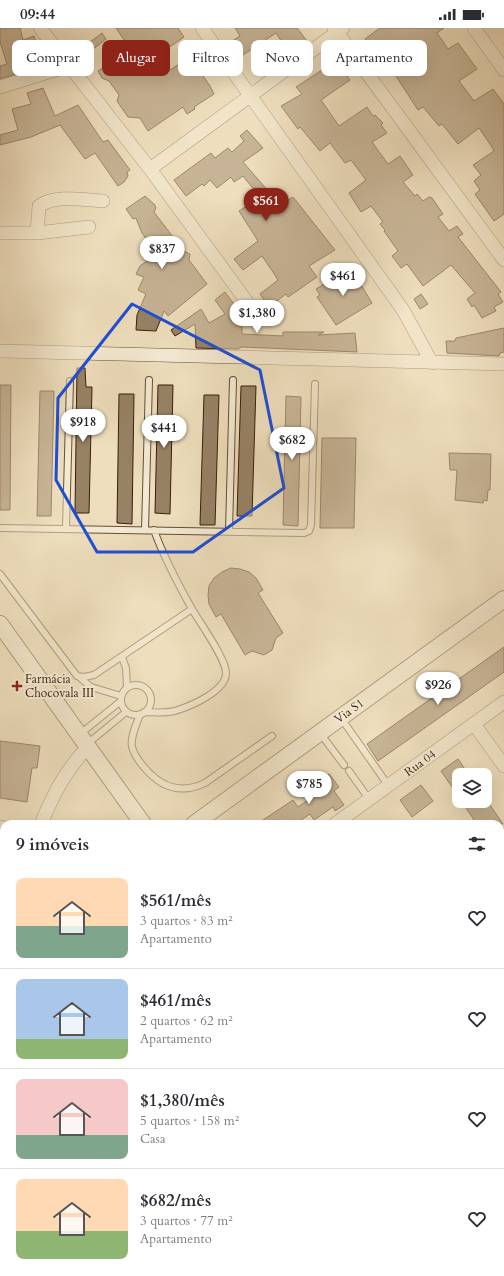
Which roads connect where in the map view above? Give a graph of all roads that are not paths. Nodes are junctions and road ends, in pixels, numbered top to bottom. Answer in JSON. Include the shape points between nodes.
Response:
{"nodes":[{"id":1,"x":40,"y":28,"type":"edge"},
{"id":2,"x":202,"y":28,"type":"edge"},
{"id":3,"x":474,"y":28,"type":"edge"},
{"id":4,"x":338,"y":30,"type":"edge"},
{"id":5,"x":50,"y":40,"type":"edge"},
{"id":6,"x":504,"y":70,"type":"edge"},
{"id":7,"x":36,"y":76,"type":"edge"},
{"id":8,"x":79,"y":76,"type":"edge"},
{"id":9,"x":0,"y":87,"type":"edge"},
{"id":10,"x":249,"y":95,"type":"junction"},
{"id":11,"x":150,"y":168,"type":"junction"},
{"id":12,"x":103,"y":201,"type":"dead end"},
{"id":13,"x":88,"y":227,"type":"dead end"},
{"id":14,"x":0,"y":233,"type":"edge"},
{"id":15,"x":38,"y":233,"type":"junction"},
{"id":16,"x":504,"y":260,"type":"edge"},
{"id":17,"x":248,"y":302,"type":"dead end"},
{"id":18,"x":0,"y":351,"type":"edge"},
{"id":19,"x":432,"y":363,"type":"junction"},
{"id":20,"x":504,"y":364,"type":"edge"},
{"id":21,"x":70,"y":380,"type":"dead end"},
{"id":22,"x":149,"y":380,"type":"dead end"},
{"id":23,"x":233,"y":380,"type":"dead end"},
{"id":24,"x":315,"y":384,"type":"dead end"},
{"id":25,"x":0,"y":528,"type":"edge"},
{"id":26,"x":66,"y":528,"type":"junction"},
{"id":27,"x":145,"y":530,"type":"junction"},
{"id":28,"x":154,"y":530,"type":"junction"},
{"id":29,"x":230,"y":531,"type":"junction"},
{"id":30,"x":0,"y":574,"type":"edge"},
{"id":31,"x":504,"y":599,"type":"edge"},
{"id":32,"x":192,"y":609,"type":"junction"},
{"id":33,"x":0,"y":624,"type":"edge"},
{"id":34,"x":122,"y":657,"type":"junction"},
{"id":35,"x":78,"y":676,"type":"junction"},
{"id":36,"x":127,"y":687,"type":"junction"},
{"id":37,"x":121,"y":699,"type":"junction"},
{"id":38,"x":504,"y":702,"type":"edge"},
{"id":39,"x":126,"y":712,"type":"junction"},
{"id":40,"x":142,"y":713,"type":"junction"},
{"id":41,"x":340,"y":718,"type":"junction"},
{"id":42,"x":474,"y":724,"type":"junction"},
{"id":43,"x":320,"y":733,"type":"junction"},
{"id":44,"x":272,"y":736,"type":"dead end"},
{"id":45,"x":84,"y":742,"type":"junction"},
{"id":46,"x":344,"y":765,"type":"dead end"},
{"id":47,"x":504,"y":766,"type":"edge"},
{"id":48,"x":349,"y":771,"type":"dead end"},
{"id":49,"x":388,"y":785,"type":"junction"},
{"id":50,"x":369,"y":799,"type":"junction"},
{"id":51,"x":43,"y":820,"type":"edge"},
{"id":52,"x":140,"y":820,"type":"edge"},
{"id":53,"x":200,"y":820,"type":"edge"},
{"id":54,"x":340,"y":820,"type":"edge"}],
"edges":[{"from":1,"to":5,"type":"street"},
{"from":2,"to":10,"type":"street"},
{"from":3,"to":6,"type":"street"},
{"from":4,"to":10,"type":"street"},
{"from":4,"to":16,"type":"street"},
{"from":7,"to":9,"type":"street"},
{"from":8,"to":11,"type":"street"},
{"from":10,"to":11,"type":"street"},
{"from":10,"to":19,"type":"street","via":[[403,310]]},
{"from":11,"to":17,"type":"street"},
{"from":12,"to":15,"type":"street","via":[[57,199],[43,203],[39,206]]},
{"from":13,"to":15,"type":"street"},
{"from":14,"to":15,"type":"street"},
{"from":18,"to":19,"type":"street"},
{"from":19,"to":20,"type":"street"},
{"from":21,"to":26,"type":"lane"},
{"from":22,"to":27,"type":"lane"},
{"from":23,"to":29,"type":"lane"},
{"from":24,"to":29,"type":"lane","via":[[312,525],[309,531],[304,534]]},
{"from":25,"to":26,"type":"lane"},
{"from":26,"to":27,"type":"lane"},
{"from":27,"to":28,"type":"lane"},
{"from":28,"to":29,"type":"lane"},
{"from":28,"to":32,"type":"lane","via":[[161,550]]},
{"from":30,"to":35,"type":"lane"},
{"from":31,"to":41,"type":"street","name":"Via S1"},
{"from":32,"to":34,"type":"lane"},
{"from":32,"to":40,"type":"lane","via":[[223,660],[226,672],[224,683],[217,691],[177,710]]},
{"from":33,"to":45,"type":"street"},
{"from":34,"to":35,"type":"lane","via":[[94,675]]},
{"from":34,"to":36,"type":"lane","via":[[126,668]]},
{"from":35,"to":37,"type":"lane","via":[[91,687]]},
{"from":36,"to":37,"type":"lane"},
{"from":36,"to":40,"type":"lane","via":[[141,685],[148,691],[150,705]]},
{"from":37,"to":39,"type":"lane"},
{"from":37,"to":45,"type":"lane"},
{"from":38,"to":42,"type":"street","name":"Rua 04"},
{"from":39,"to":40,"type":"lane","via":[[135,715]]},
{"from":39,"to":45,"type":"lane"},
{"from":40,"to":44,"type":"lane","via":[[132,738],[132,747],[137,758],[151,776],[168,786],[180,789],[193,788],[205,783]]},
{"from":41,"to":43,"type":"street","name":"Via S1"},
{"from":41,"to":49,"type":"lane"},
{"from":42,"to":47,"type":"street"},
{"from":42,"to":49,"type":"street","name":"Rua 04"},
{"from":43,"to":46,"type":"lane"},
{"from":43,"to":53,"type":"street","name":"Via S1"},
{"from":45,"to":51,"type":"street","via":[[52,798]]},
{"from":45,"to":52,"type":"street"},
{"from":48,"to":50,"type":"lane"},
{"from":49,"to":50,"type":"street","name":"Rua 04"},
{"from":50,"to":54,"type":"street","name":"Rua 04"}]}
